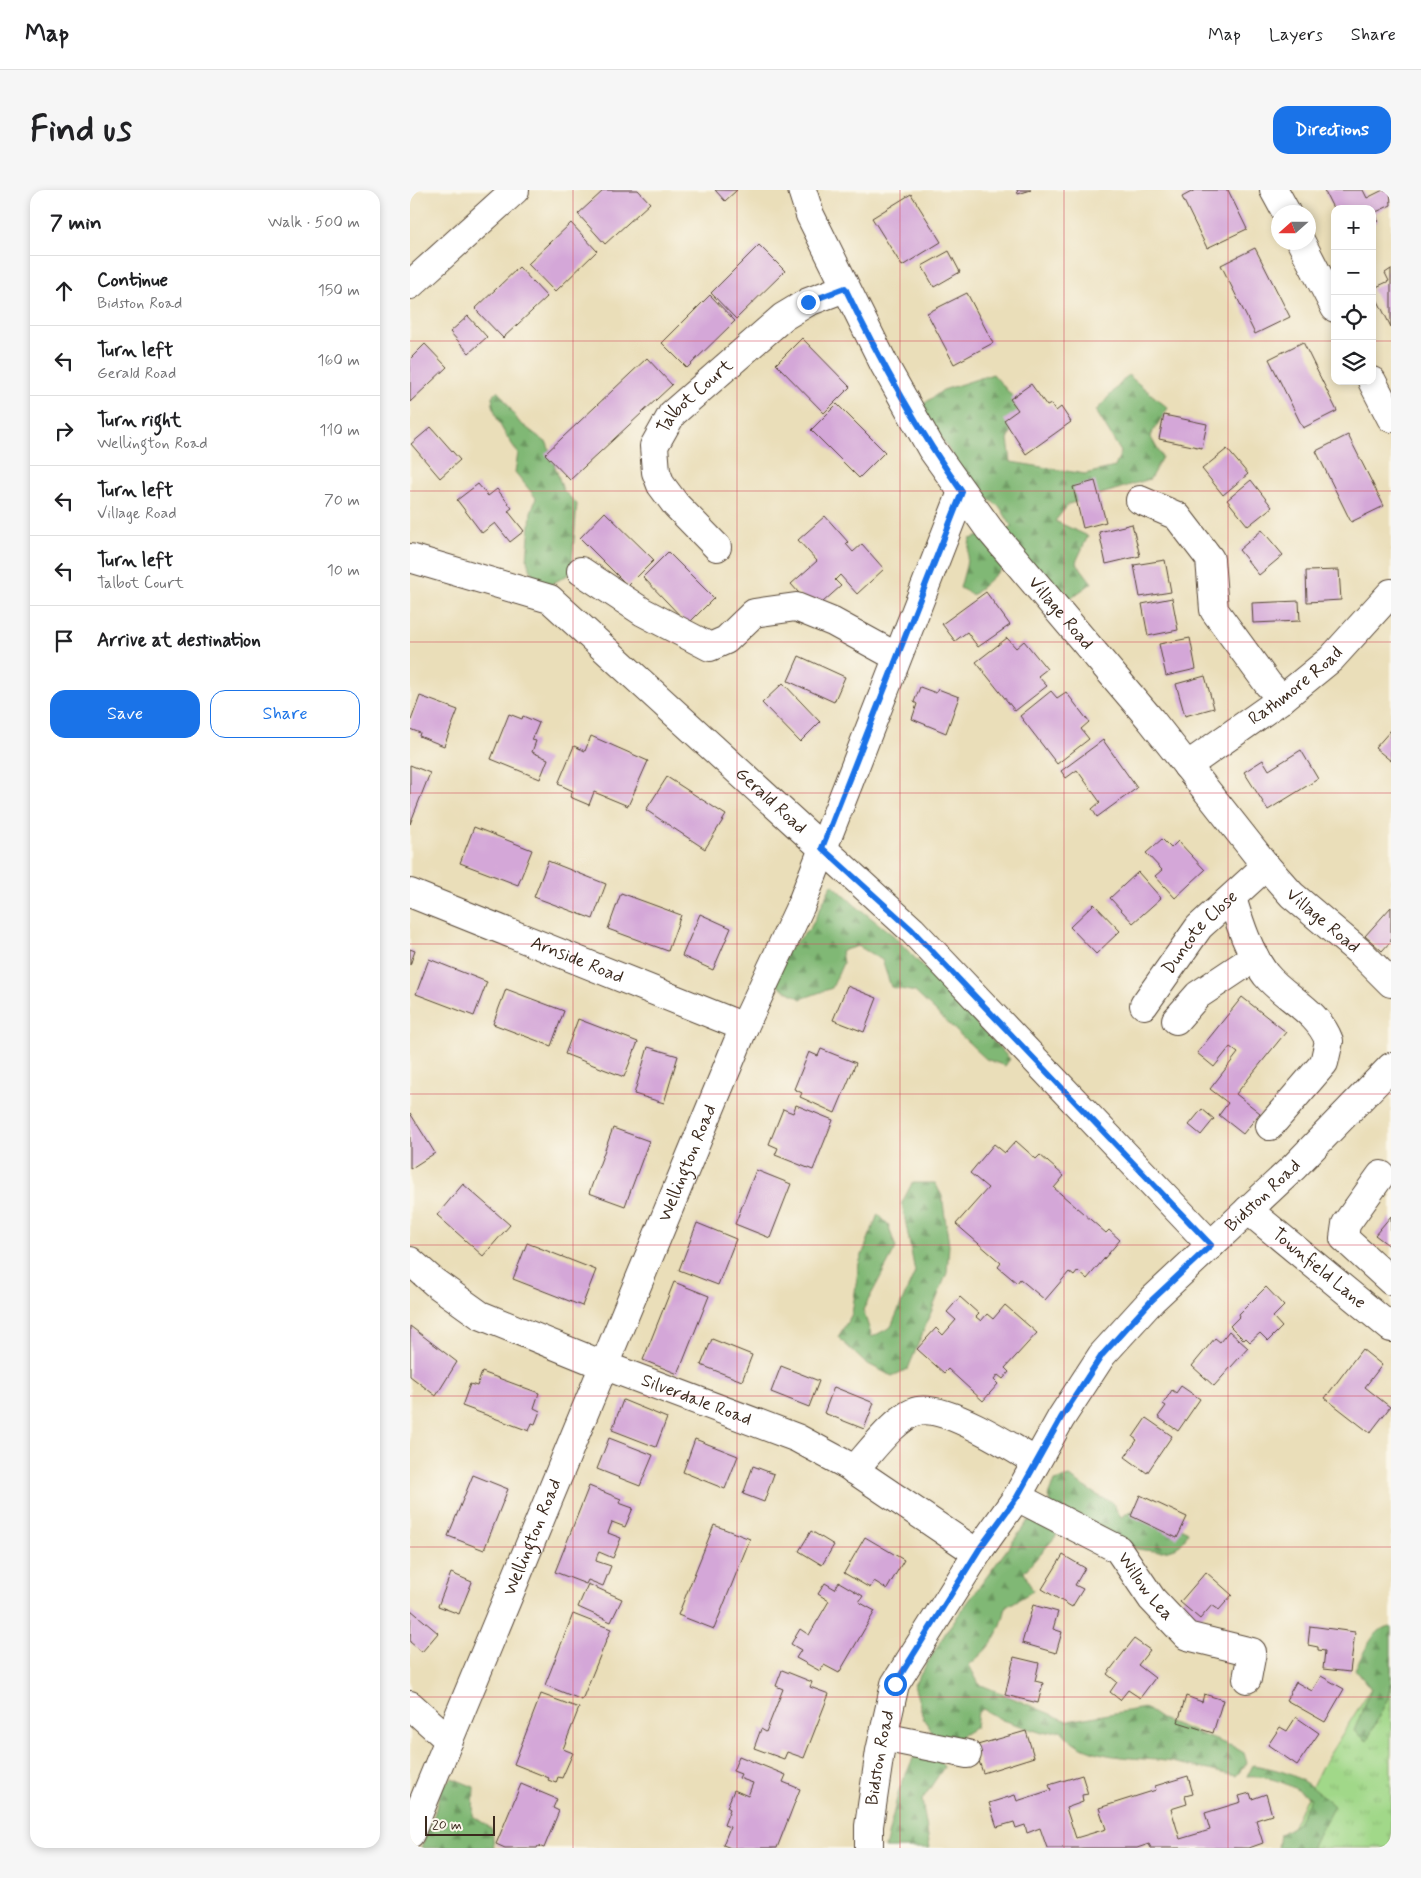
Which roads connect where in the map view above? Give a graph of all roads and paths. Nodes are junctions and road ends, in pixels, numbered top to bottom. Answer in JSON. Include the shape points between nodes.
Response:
{"nodes":[{"id":1,"x":515,"y":190,"type":"edge"},
{"id":2,"x":802,"y":190,"type":"edge"},
{"id":3,"x":1274,"y":190,"type":"edge"},
{"id":4,"x":1282,"y":205,"type":"edge"},
{"id":5,"x":1305,"y":250,"type":"edge"},
{"id":6,"x":410,"y":285,"type":"edge"},
{"id":7,"x":845,"y":288,"type":"junction"},
{"id":8,"x":1331,"y":300,"type":"edge"},
{"id":9,"x":1374,"y":385,"type":"edge"},
{"id":10,"x":1391,"y":418,"type":"edge"},
{"id":11,"x":962,"y":492,"type":"junction"},
{"id":12,"x":1140,"y":500,"type":"dead end"},
{"id":13,"x":718,"y":547,"type":"dead end"},
{"id":14,"x":410,"y":558,"type":"edge"},
{"id":15,"x":581,"y":572,"type":"dead end"},
{"id":16,"x":1391,"y":593,"type":"edge"},
{"id":17,"x":897,"y":657,"type":"junction"},
{"id":18,"x":1282,"y":699,"type":"junction"},
{"id":19,"x":1187,"y":766,"type":"junction"},
{"id":20,"x":822,"y":848,"type":"junction"},
{"id":21,"x":1266,"y":866,"type":"junction"},
{"id":22,"x":410,"y":893,"type":"edge"},
{"id":23,"x":1232,"y":898,"type":"junction"},
{"id":24,"x":1254,"y":957,"type":"junction"},
{"id":25,"x":1391,"y":983,"type":"edge"},
{"id":26,"x":1144,"y":1005,"type":"dead end"},
{"id":27,"x":1176,"y":1020,"type":"dead end"},
{"id":28,"x":744,"y":1027,"type":"junction"},
{"id":29,"x":1391,"y":1067,"type":"edge"},
{"id":30,"x":1270,"y":1126,"type":"dead end"},
{"id":31,"x":1381,"y":1174,"type":"dead end"},
{"id":32,"x":1248,"y":1210,"type":"junction"},
{"id":33,"x":1211,"y":1245,"type":"junction"},
{"id":34,"x":410,"y":1260,"type":"edge"},
{"id":35,"x":1391,"y":1281,"type":"edge"},
{"id":36,"x":1391,"y":1327,"type":"edge"},
{"id":37,"x":603,"y":1365,"type":"junction"},
{"id":38,"x":1036,"y":1462,"type":"junction"},
{"id":39,"x":854,"y":1470,"type":"junction"},
{"id":40,"x":1017,"y":1497,"type":"junction"},
{"id":41,"x":978,"y":1553,"type":"junction"},
{"id":42,"x":1247,"y":1679,"type":"dead end"},
{"id":43,"x":410,"y":1705,"type":"edge"},
{"id":44,"x":883,"y":1737,"type":"junction"},
{"id":45,"x":449,"y":1740,"type":"junction"},
{"id":46,"x":967,"y":1754,"type":"dead end"},
{"id":47,"x":410,"y":1834,"type":"edge"},
{"id":48,"x":869,"y":1848,"type":"edge"}],
"edges":[{"from":1,"to":6,"type":"street"},
{"from":2,"to":7,"type":"street","name":"Village Road","via":[[810,215]]},
{"from":3,"to":4,"type":"street"},
{"from":5,"to":8,"type":"street"},
{"from":7,"to":11,"type":"street","name":"Village Road","via":[[931,448]]},
{"from":7,"to":13,"type":"street","name":"Talbot Court","via":[[808,302],[783,317],[672,414],[654,446],[656,472],[661,485]]},
{"from":9,"to":10,"type":"street"},
{"from":11,"to":17,"type":"street","name":"Wellington Road"},
{"from":11,"to":19,"type":"street","name":"Village Road","via":[[989,529]]},
{"from":12,"to":18,"type":"street","via":[[1177,516],[1210,559],[1214,610]]},
{"from":14,"to":20,"type":"street","name":"Gerald Road","via":[[550,599]]},
{"from":15,"to":17,"type":"street","via":[[643,612],[710,646],[726,640],[754,613],[796,607],[833,622]]},
{"from":16,"to":18,"type":"street","name":"Rathmore Road","via":[[1331,660]]},
{"from":17,"to":20,"type":"street","name":"Wellington Road"},
{"from":18,"to":19,"type":"street","name":"Rathmore Road"},
{"from":19,"to":21,"type":"street","name":"Village Road"},
{"from":20,"to":28,"type":"street","name":"Wellington Road","via":[[800,906]]},
{"from":20,"to":33,"type":"street","name":"Gerald Road","via":[[912,930]]},
{"from":21,"to":23,"type":"street","name":"Duncote Close"},
{"from":21,"to":25,"type":"street","name":"Village Road","via":[[1292,895]]},
{"from":22,"to":28,"type":"street","name":"Arnside Road"},
{"from":23,"to":24,"type":"street"},
{"from":23,"to":26,"type":"street","name":"Duncote Close","via":[[1199,927]]},
{"from":24,"to":27,"type":"street","via":[[1198,995]]},
{"from":24,"to":30,"type":"street","via":[[1273,982],[1321,1025],[1330,1040],[1324,1063]]},
{"from":28,"to":37,"type":"street","name":"Wellington Road"},
{"from":29,"to":32,"type":"street","name":"Bidston Road"},
{"from":31,"to":35,"type":"street","via":[[1346,1224],[1344,1238]]},
{"from":32,"to":33,"type":"street","name":"Bidston Road"},
{"from":32,"to":36,"type":"street","name":"Townfield Lane"},
{"from":33,"to":38,"type":"street","name":"Bidston Road","via":[[1152,1300],[1102,1355]]},
{"from":34,"to":37,"type":"street","name":"Silverdale Road","via":[[480,1315]]},
{"from":37,"to":39,"type":"street","name":"Silverdale Road","via":[[797,1438]]},
{"from":37,"to":45,"type":"street","name":"Wellington Road"},
{"from":38,"to":39,"type":"street","via":[[993,1435],[934,1411],[918,1411],[902,1419]]},
{"from":38,"to":40,"type":"street","name":"Bidston Road"},
{"from":39,"to":41,"type":"street","name":"Silverdale Road"},
{"from":40,"to":41,"type":"street","name":"Bidston Road"},
{"from":40,"to":42,"type":"street","name":"Willow Lea","via":[[1118,1549],[1152,1599],[1187,1636],[1252,1652]]},
{"from":41,"to":44,"type":"street","name":"Bidston Road","via":[[895,1684]]},
{"from":43,"to":45,"type":"street"},
{"from":44,"to":46,"type":"street"},
{"from":44,"to":48,"type":"street","name":"Bidston Road"},
{"from":45,"to":47,"type":"street","name":"Wellington Road"}]}
